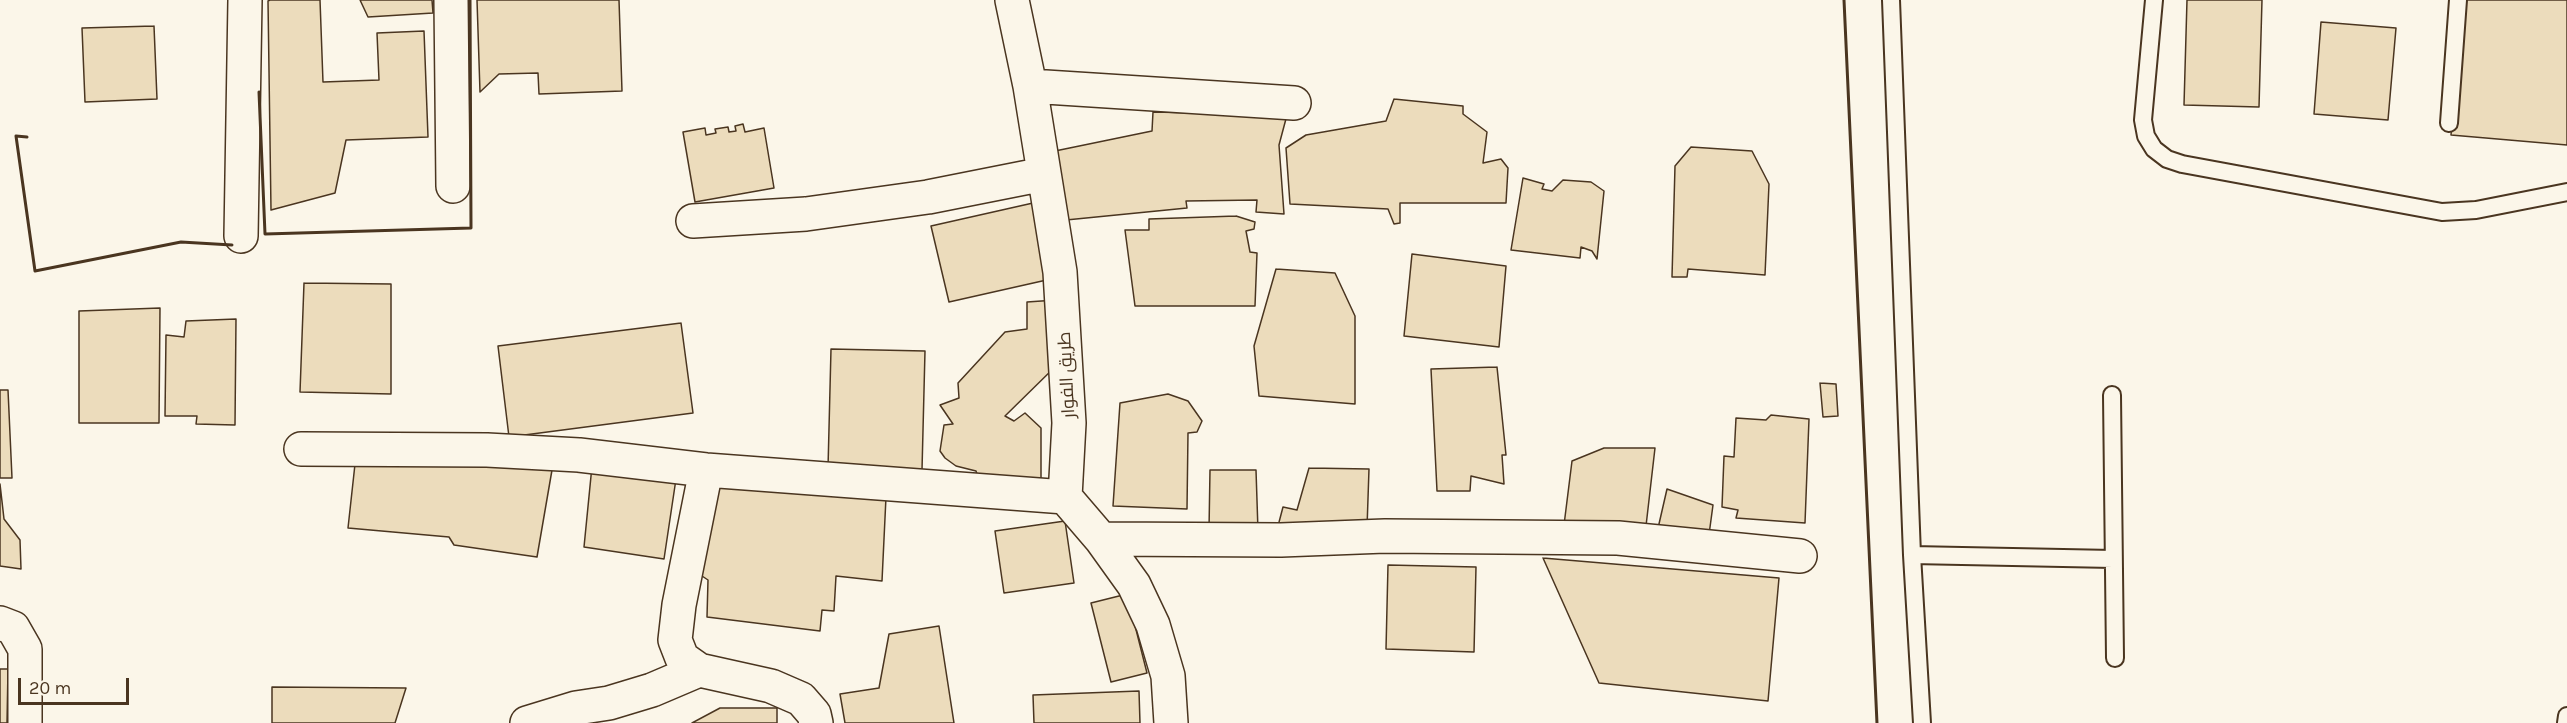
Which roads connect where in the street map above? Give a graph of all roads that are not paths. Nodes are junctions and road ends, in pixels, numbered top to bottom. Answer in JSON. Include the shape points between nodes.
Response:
{"nodes":[{"id":1,"x":245,"y":0,"type":"edge"},
{"id":2,"x":450,"y":0,"type":"edge"},
{"id":3,"x":1012,"y":0,"type":"edge"},
{"id":4,"x":1891,"y":0,"type":"edge"},
{"id":5,"x":2154,"y":0,"type":"edge"},
{"id":6,"x":2458,"y":0,"type":"edge"},
{"id":7,"x":1030,"y":86,"type":"junction"},
{"id":8,"x":1294,"y":103,"type":"dead end"},
{"id":9,"x":2449,"y":123,"type":"dead end"},
{"id":10,"x":1044,"y":174,"type":"junction"},
{"id":11,"x":453,"y":186,"type":"dead end"},
{"id":12,"x":2567,"y":192,"type":"edge"},
{"id":13,"x":693,"y":222,"type":"dead end"},
{"id":14,"x":241,"y":236,"type":"dead end"},
{"id":15,"x":2112,"y":395,"type":"dead end"},
{"id":16,"x":301,"y":449,"type":"dead end"},
{"id":17,"x":706,"y":471,"type":"junction"},
{"id":18,"x":1065,"y":497,"type":"junction"},
{"id":19,"x":1101,"y":539,"type":"junction"},
{"id":20,"x":1912,"y":555,"type":"junction"},
{"id":21,"x":1800,"y":556,"type":"dead end"},
{"id":22,"x":2114,"y":559,"type":"junction"},
{"id":23,"x":0,"y":623,"type":"edge"},
{"id":24,"x":2115,"y":658,"type":"dead end"},
{"id":25,"x":699,"y":670,"type":"junction"},
{"id":26,"x":2567,"y":716,"type":"edge"},
{"id":27,"x":25,"y":723,"type":"edge"},
{"id":28,"x":527,"y":723,"type":"edge"},
{"id":29,"x":816,"y":723,"type":"edge"},
{"id":30,"x":1171,"y":723,"type":"edge"},
{"id":31,"x":1922,"y":723,"type":"edge"},
{"id":32,"x":2566,"y":723,"type":"edge"}],
"edges":[{"from":1,"to":14,"type":"street"},
{"from":2,"to":11,"type":"street"},
{"from":3,"to":7,"type":"street","name":"طريق الفوار"},
{"from":4,"to":20,"type":"lane"},
{"from":5,"to":12,"type":"lane","via":[[2143,120],[2146,136],[2167,159],[2442,212],[2476,210]]},
{"from":6,"to":9,"type":"lane"},
{"from":7,"to":8,"type":"street"},
{"from":7,"to":10,"type":"street","name":"طريق الفوار"},
{"from":10,"to":13,"type":"street","via":[[928,197],[817,212]]},
{"from":10,"to":18,"type":"street","name":"طريق الفوار","via":[[1064,315],[1069,423]]},
{"from":15,"to":22,"type":"lane"},
{"from":16,"to":17,"type":"street","via":[[487,450],[579,455]]},
{"from":17,"to":18,"type":"street"},
{"from":17,"to":25,"type":"street","via":[[675,640],[682,658]]},
{"from":18,"to":19,"type":"street"},
{"from":19,"to":21,"type":"street","via":[[1618,538]]},
{"from":19,"to":30,"type":"street","via":[[1134,585],[1153,625],[1168,676]]},
{"from":20,"to":22,"type":"lane"},
{"from":20,"to":31,"type":"lane"},
{"from":22,"to":24,"type":"lane"},
{"from":23,"to":27,"type":"street","via":[[13,628],[25,649]]},
{"from":25,"to":28,"type":"street","via":[[652,690]]},
{"from":25,"to":29,"type":"street","via":[[771,686],[801,699],[814,714]]},
{"from":26,"to":32,"type":"lane"}]}
